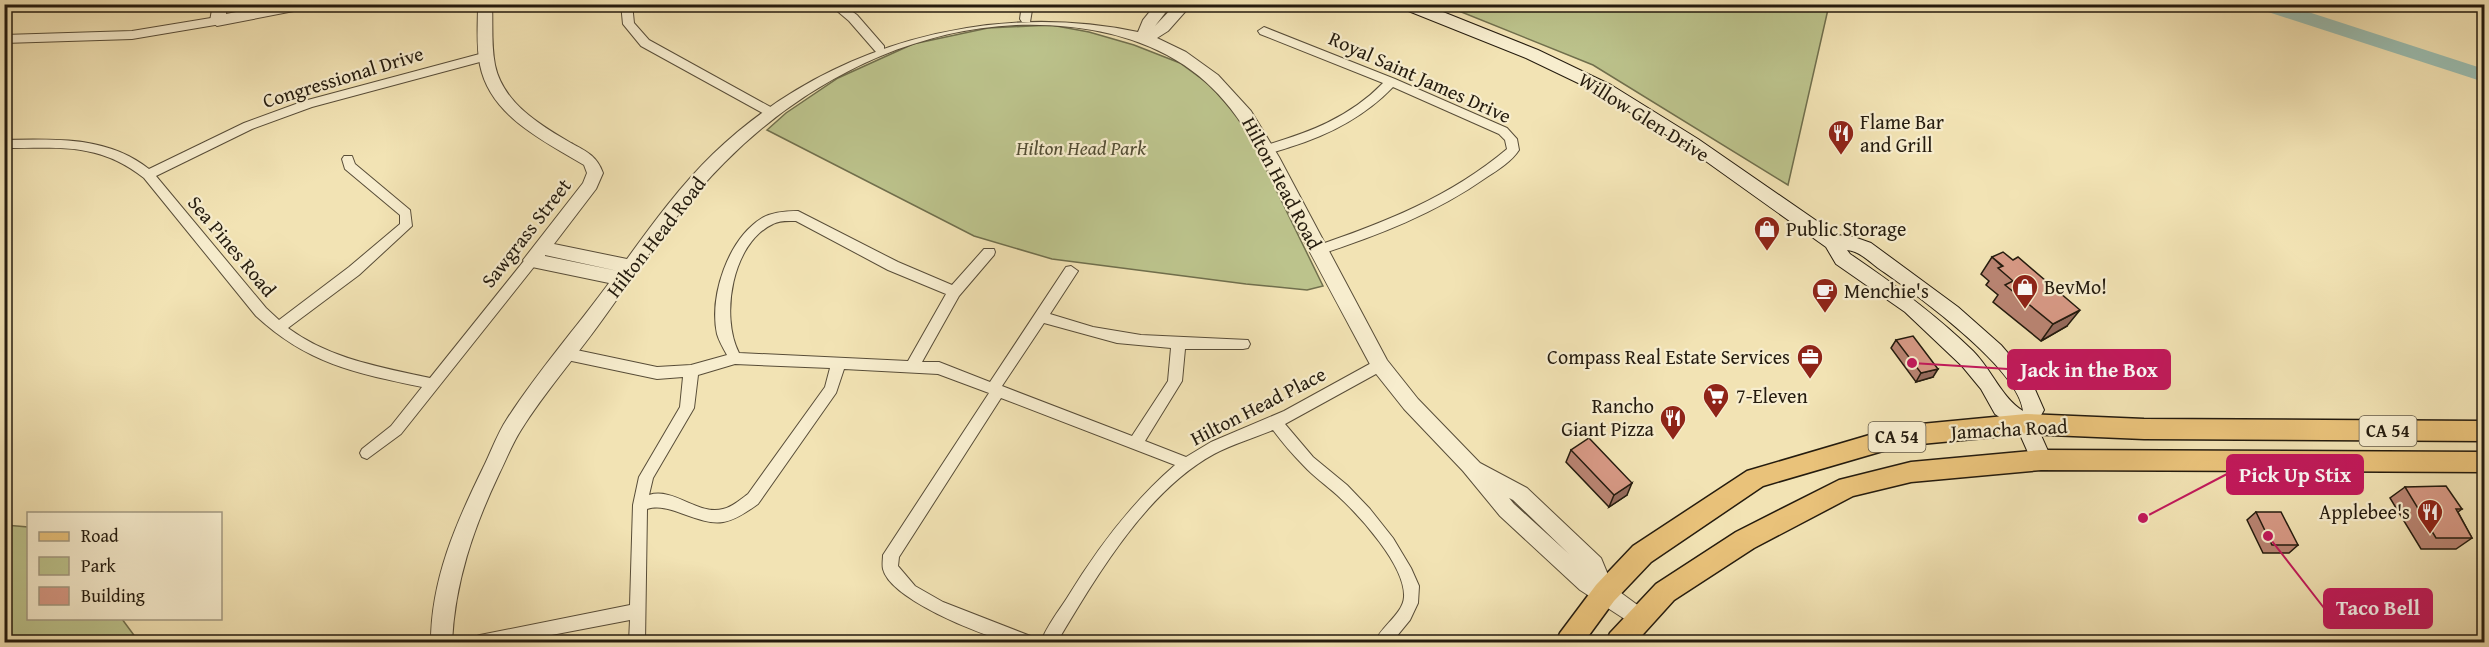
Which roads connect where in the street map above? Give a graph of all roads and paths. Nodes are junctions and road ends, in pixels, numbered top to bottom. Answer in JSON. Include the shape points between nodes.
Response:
{"nodes":[{"id":1,"x":220,"y":4,"type":"edge"},
{"id":2,"x":304,"y":4,"type":"edge"},
{"id":3,"x":485,"y":4,"type":"edge"},
{"id":4,"x":626,"y":4,"type":"edge"},
{"id":5,"x":834,"y":4,"type":"edge"},
{"id":6,"x":1165,"y":4,"type":"edge"},
{"id":7,"x":1185,"y":4,"type":"edge"},
{"id":8,"x":1407,"y":4,"type":"edge"},
{"id":9,"x":234,"y":11,"type":"edge"},
{"id":10,"x":1027,"y":12,"type":"edge"},
{"id":11,"x":217,"y":21,"type":"junction"},
{"id":12,"x":1263,"y":31,"type":"dead end"},
{"id":13,"x":4,"y":39,"type":"edge"},
{"id":14,"x":1144,"y":39,"type":"junction"},
{"id":15,"x":880,"y":49,"type":"junction"},
{"id":16,"x":487,"y":56,"type":"junction"},
{"id":17,"x":1391,"y":82,"type":"junction"},
{"id":18,"x":772,"y":113,"type":"junction"},
{"id":19,"x":4,"y":144,"type":"edge"},
{"id":20,"x":1267,"y":149,"type":"junction"},
{"id":21,"x":348,"y":159,"type":"dead end"},
{"id":22,"x":148,"y":175,"type":"junction"},
{"id":23,"x":1833,"y":242,"type":"junction"},
{"id":24,"x":1318,"y":250,"type":"junction"},
{"id":25,"x":989,"y":252,"type":"dead end"},
{"id":26,"x":537,"y":254,"type":"junction"},
{"id":27,"x":1071,"y":271,"type":"dead end"},
{"id":28,"x":627,"y":273,"type":"junction"},
{"id":29,"x":954,"y":292,"type":"junction"},
{"id":30,"x":1042,"y":317,"type":"junction"},
{"id":31,"x":278,"y":328,"type":"junction"},
{"id":32,"x":1243,"y":344,"type":"dead end"},
{"id":33,"x":1178,"y":345,"type":"junction"},
{"id":34,"x":567,"y":354,"type":"junction"},
{"id":35,"x":735,"y":358,"type":"junction"},
{"id":36,"x":838,"y":364,"type":"junction"},
{"id":37,"x":1380,"y":364,"type":"junction"},
{"id":38,"x":912,"y":368,"type":"junction"},
{"id":39,"x":691,"y":371,"type":"junction"},
{"id":40,"x":433,"y":384,"type":"junction"},
{"id":41,"x":996,"y":390,"type":"junction"},
{"id":42,"x":1276,"y":422,"type":"junction"},
{"id":43,"x":2026,"y":424,"type":"junction"},
{"id":44,"x":2484,"y":431,"type":"edge"},
{"id":45,"x":1135,"y":444,"type":"junction"},
{"id":46,"x":367,"y":453,"type":"dead end"},
{"id":47,"x":2042,"y":460,"type":"junction"},
{"id":48,"x":2484,"y":462,"type":"edge"},
{"id":49,"x":1188,"y":464,"type":"junction"},
{"id":50,"x":640,"y":505,"type":"junction"},
{"id":51,"x":1605,"y":593,"type":"junction"},
{"id":52,"x":638,"y":611,"type":"junction"},
{"id":53,"x":1640,"y":620,"type":"junction"},
{"id":54,"x":441,"y":642,"type":"edge"},
{"id":55,"x":480,"y":642,"type":"edge"},
{"id":56,"x":637,"y":642,"type":"edge"},
{"id":57,"x":1027,"y":642,"type":"edge"},
{"id":58,"x":1049,"y":642,"type":"edge"},
{"id":59,"x":1383,"y":642,"type":"edge"},
{"id":60,"x":1569,"y":642,"type":"edge"},
{"id":61,"x":1619,"y":642,"type":"edge"}],
"edges":[{"from":1,"to":11,"type":"street"},
{"from":2,"to":9,"type":"street"},
{"from":3,"to":16,"type":"street","name":"Sawgrass Street"},
{"from":4,"to":18,"type":"street","via":[[629,24],[645,44]]},
{"from":5,"to":15,"type":"street","via":[[853,18]]},
{"from":6,"to":14,"type":"street","via":[[1148,23]]},
{"from":7,"to":14,"type":"street","via":[[1163,28]]},
{"from":8,"to":23,"type":"main road","name":"Willow Glen Drive","via":[[1603,88]]},
{"from":9,"to":11,"type":"street"},
{"from":10,"to":14,"type":"street","name":"Hilton Head Road"},
{"from":10,"to":15,"type":"street","name":"Hilton Head Road","via":[[945,28]]},
{"from":11,"to":13,"type":"street","via":[[132,35]]},
{"from":12,"to":17,"type":"street","name":"Royal Saint James Drive"},
{"from":14,"to":20,"type":"street","name":"Hilton Head Road","via":[[1185,58],[1217,82],[1242,108]]},
{"from":15,"to":18,"type":"street","name":"Hilton Head Road","via":[[831,73]]},
{"from":16,"to":22,"type":"street","name":"Congressional Drive","via":[[308,104],[248,126]]},
{"from":16,"to":26,"type":"street","name":"Sawgrass Street","via":[[495,85],[508,105],[591,162],[594,172],[590,185]]},
{"from":17,"to":20,"type":"street","via":[[1378,97],[1342,122]]},
{"from":17,"to":24,"type":"street","name":"Royal Saint James Drive","via":[[1503,131],[1511,139],[1513,150],[1491,171],[1393,225]]},
{"from":18,"to":28,"type":"street","name":"Hilton Head Road","via":[[721,156],[677,204]]},
{"from":19,"to":22,"type":"street","name":"Sea Pines Road","via":[[98,147],[130,160]]},
{"from":20,"to":24,"type":"street","name":"Hilton Head Road"},
{"from":21,"to":31,"type":"street","via":[[349,166],[406,213],[406,226]]},
{"from":22,"to":31,"type":"street","name":"Sea Pines Road"},
{"from":23,"to":43,"type":"main road","name":"Willow Glen Drive","via":[[1843,259],[1940,331],[1988,383],[2001,408]]},
{"from":23,"to":43,"type":"main road","name":"Willow Glen Drive","via":[[1860,246],[1961,320],[2024,389],[2034,410]]},
{"from":24,"to":37,"type":"street","name":"Hilton Head Road"},
{"from":25,"to":29,"type":"street"},
{"from":26,"to":28,"type":"street"},
{"from":26,"to":40,"type":"street","name":"Sawgrass Street"},
{"from":27,"to":30,"type":"street"},
{"from":28,"to":34,"type":"street","name":"Hilton Head Road"},
{"from":29,"to":35,"type":"street","via":[[893,267],[798,216],[781,216],[757,228],[746,242],[726,287],[724,334]]},
{"from":29,"to":38,"type":"street"},
{"from":30,"to":33,"type":"street","via":[[1123,340]]},
{"from":30,"to":41,"type":"street"},
{"from":31,"to":40,"type":"street","name":"Sea Pines Road","via":[[307,348],[356,366]]},
{"from":32,"to":33,"type":"street"},
{"from":33,"to":45,"type":"street","via":[[1175,381]]},
{"from":34,"to":39,"type":"street","via":[[657,373]]},
{"from":34,"to":54,"type":"street","name":"Hilton Head Road","via":[[513,425],[465,525],[451,565]]},
{"from":35,"to":36,"type":"street"},
{"from":35,"to":39,"type":"street"},
{"from":36,"to":38,"type":"street"},
{"from":36,"to":50,"type":"street","via":[[831,389],[753,499],[737,512],[714,517],[663,501]]},
{"from":37,"to":42,"type":"street","name":"Hilton Head Place"},
{"from":37,"to":51,"type":"street","name":"Hilton Head Road","via":[[1507,510],[1587,583]]},
{"from":38,"to":41,"type":"street","via":[[939,368]]},
{"from":39,"to":50,"type":"street","via":[[687,408],[646,477]]},
{"from":40,"to":46,"type":"street","name":"Sawgrass Street","via":[[396,430]]},
{"from":41,"to":45,"type":"street"},
{"from":41,"to":57,"type":"street","via":[[891,555],[890,568],[909,591],[937,607]]},
{"from":42,"to":49,"type":"street","name":"Hilton Head Place","via":[[1208,450]]},
{"from":42,"to":59,"type":"street","via":[[1308,461],[1362,512],[1412,585],[1407,612]]},
{"from":43,"to":44,"type":"main road","name":"Jamacha Road","number":"CA 54","via":[[2145,429]]},
{"from":43,"to":47,"type":"main road","name":"Willow Glen Drive"},
{"from":43,"to":51,"type":"main road","name":"Jamacha Road","number":"CA 54","via":[[1900,436],[1756,478],[1642,554]]},
{"from":45,"to":49,"type":"street"},
{"from":47,"to":48,"type":"main road","name":"Jamacha Road","number":"CA 54"},
{"from":47,"to":53,"type":"main road","name":"Jamacha Road","number":"CA 54","via":[[1911,472],[1848,487],[1745,540],[1665,592]]},
{"from":49,"to":58,"type":"street","name":"Hilton Head Place","via":[[1147,500],[1082,585]]},
{"from":50,"to":52,"type":"street"},
{"from":51,"to":53,"type":"street","name":"Hilton Head Road"},
{"from":51,"to":60,"type":"main road","name":"Jamacha Road","number":"CA 54"},
{"from":52,"to":55,"type":"street"},
{"from":52,"to":56,"type":"street"},
{"from":53,"to":61,"type":"main road","name":"Jamacha Road","number":"CA 54"}]}
